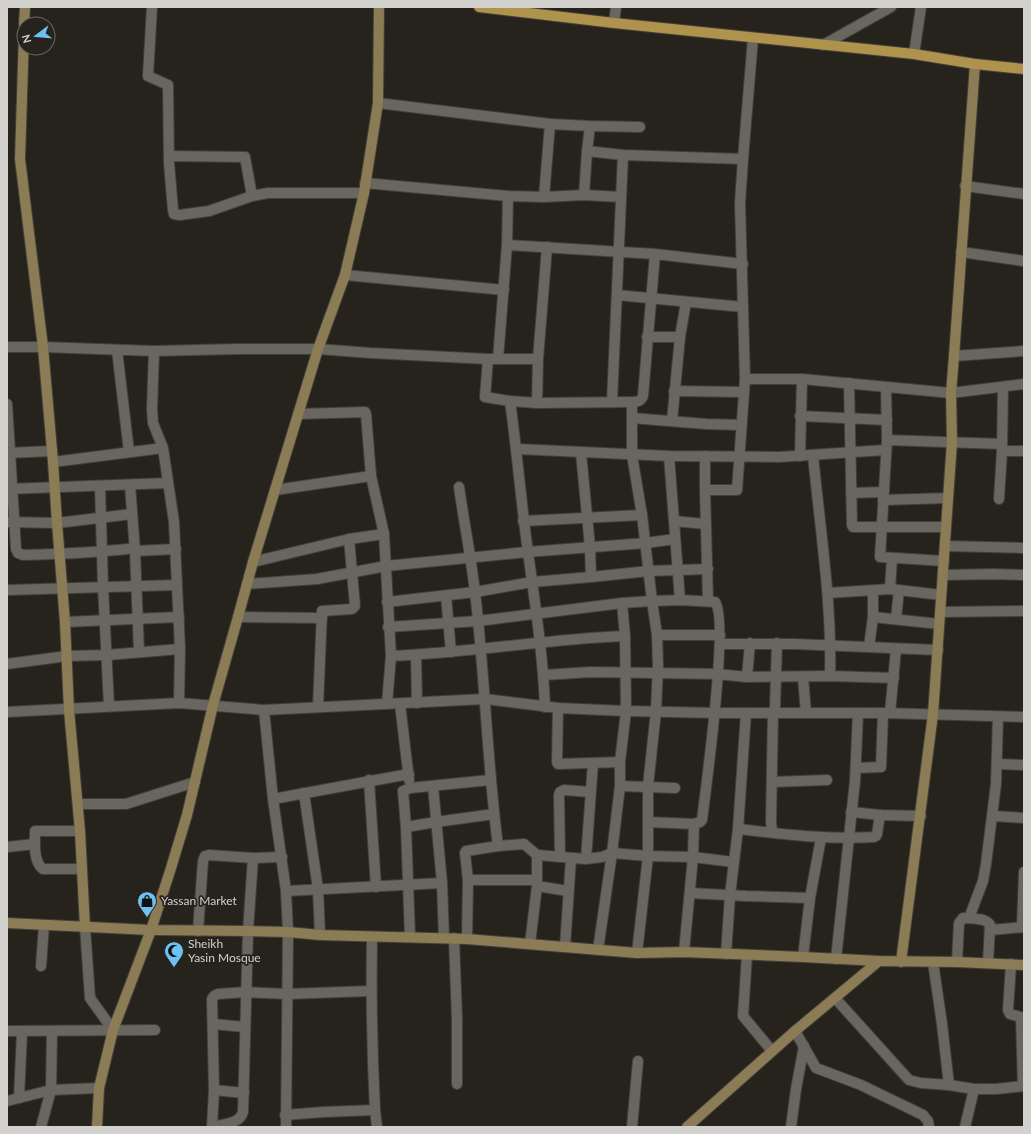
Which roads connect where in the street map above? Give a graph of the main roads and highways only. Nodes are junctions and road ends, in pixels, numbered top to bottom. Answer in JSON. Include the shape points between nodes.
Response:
{"nodes":[{"id":1,"x":479,"y":7,"type":"edge"},
{"id":2,"x":1024,"y":69,"type":"edge"}],
"edges":[{"from":1,"to":2,"type":"main road","via":[[914,54]]}]}
